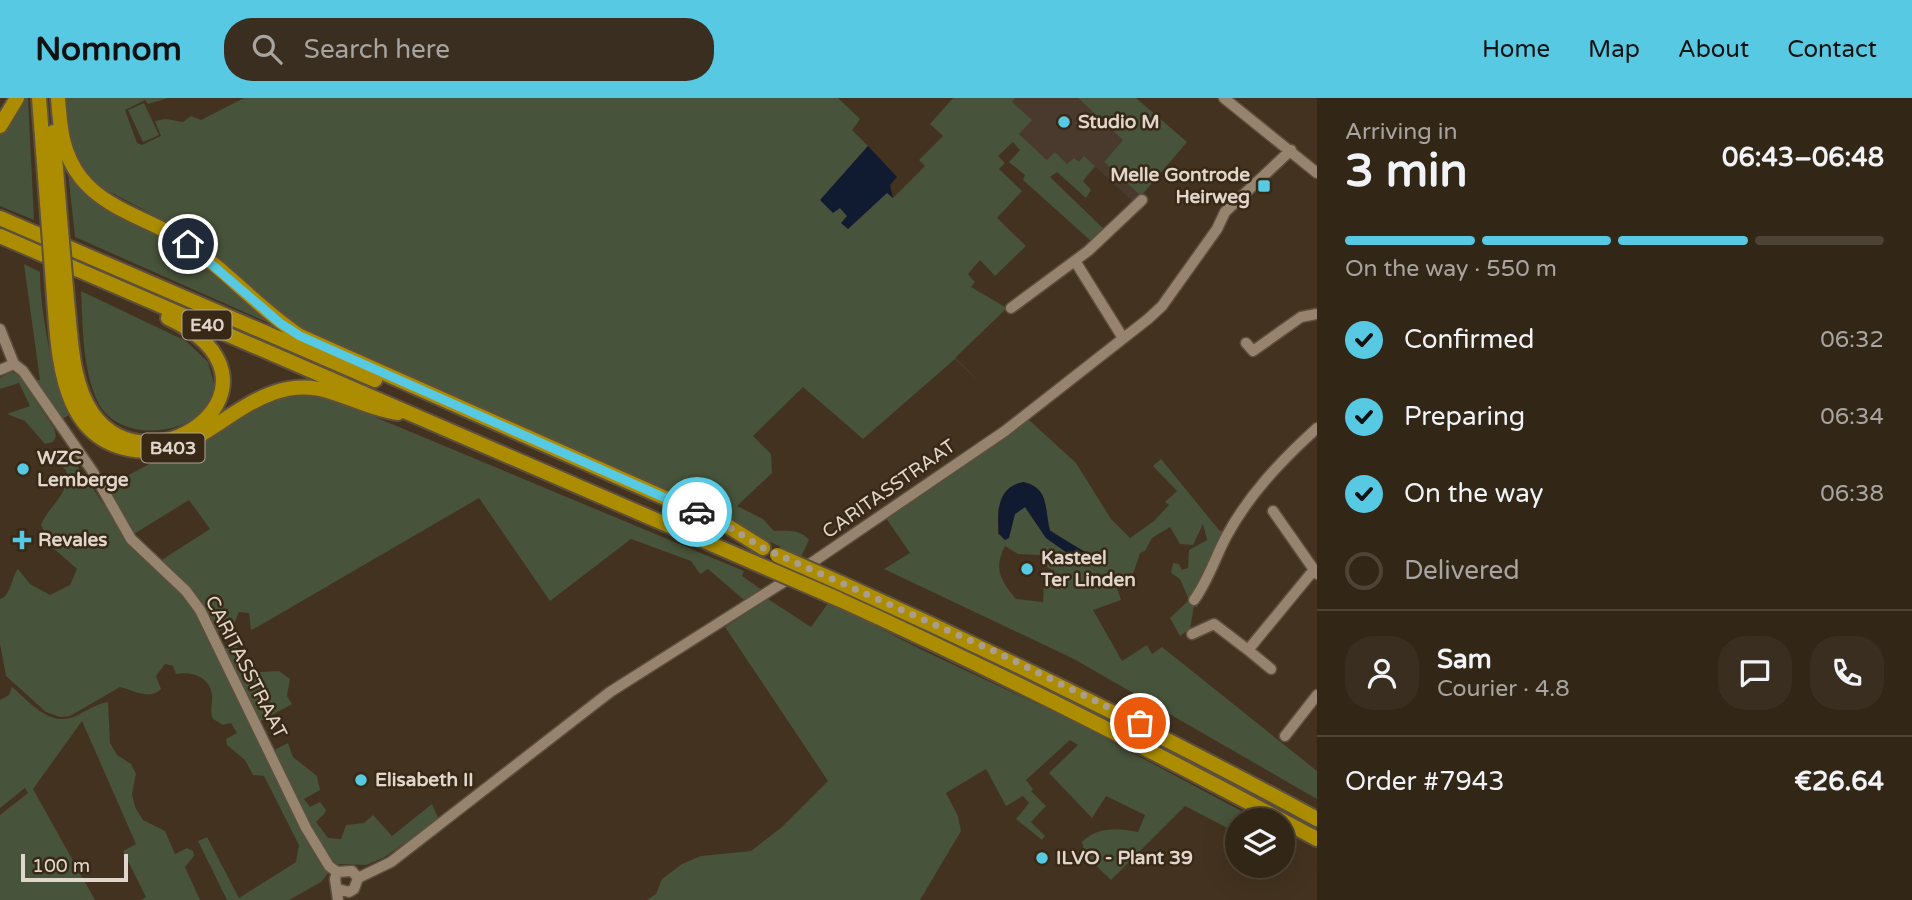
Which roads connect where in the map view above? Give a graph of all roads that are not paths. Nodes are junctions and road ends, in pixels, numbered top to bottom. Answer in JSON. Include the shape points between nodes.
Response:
{"nodes":[{"id":1,"x":17,"y":98,"type":"edge"},
{"id":2,"x":39,"y":98,"type":"edge"},
{"id":3,"x":51,"y":98,"type":"edge"},
{"id":4,"x":58,"y":98,"type":"edge"},
{"id":5,"x":1224,"y":98,"type":"edge"},
{"id":6,"x":0,"y":126,"type":"edge"},
{"id":7,"x":1291,"y":150,"type":"junction"},
{"id":8,"x":1312,"y":161,"type":"edge"},
{"id":9,"x":1317,"y":173,"type":"edge"},
{"id":10,"x":1142,"y":200,"type":"dead end"},
{"id":11,"x":54,"y":217,"type":"junction"},
{"id":12,"x":0,"y":218,"type":"edge"},
{"id":13,"x":0,"y":236,"type":"edge"},
{"id":14,"x":0,"y":245,"type":"edge"},
{"id":15,"x":1075,"y":261,"type":"junction"},
{"id":16,"x":61,"y":299,"type":"junction"},
{"id":17,"x":1011,"y":308,"type":"dead end"},
{"id":18,"x":1317,"y":314,"type":"edge"},
{"id":19,"x":0,"y":329,"type":"edge"},
{"id":20,"x":1123,"y":338,"type":"junction"},
{"id":21,"x":1246,"y":343,"type":"dead end"},
{"id":22,"x":14,"y":364,"type":"junction"},
{"id":23,"x":0,"y":370,"type":"edge"},
{"id":24,"x":415,"y":415,"type":"junction"},
{"id":25,"x":1317,"y":428,"type":"edge"},
{"id":26,"x":1273,"y":511,"type":"dead end"},
{"id":27,"x":763,"y":548,"type":"junction"},
{"id":28,"x":1315,"y":573,"type":"edge"},
{"id":29,"x":1194,"y":600,"type":"dead end"},
{"id":30,"x":1192,"y":634,"type":"dead end"},
{"id":31,"x":1248,"y":649,"type":"junction"},
{"id":32,"x":1271,"y":669,"type":"dead end"},
{"id":33,"x":1317,"y":695,"type":"edge"},
{"id":34,"x":1285,"y":736,"type":"dead end"},
{"id":35,"x":1317,"y":819,"type":"edge"},
{"id":36,"x":1317,"y":839,"type":"edge"},
{"id":37,"x":333,"y":869,"type":"junction"},
{"id":38,"x":358,"y":878,"type":"junction"},
{"id":39,"x":338,"y":894,"type":"edge"}],
"edges":[{"from":1,"to":6,"type":"highway"},
{"from":2,"to":11,"type":"highway","number":"B403"},
{"from":3,"to":11,"type":"highway","number":"B403"},
{"from":4,"to":27,"type":"highway","via":[[63,144],[82,181],[106,200],[188,244],[290,330],[726,525]]},
{"from":5,"to":7,"type":"street"},
{"from":7,"to":8,"type":"street"},
{"from":7,"to":20,"type":"street","name":"CARITASSTRAAT","via":[[1225,212],[1162,306]]},
{"from":8,"to":9,"type":"street"},
{"from":10,"to":15,"type":"street"},
{"from":11,"to":16,"type":"highway","number":"B403","bridge":true},
{"from":12,"to":27,"type":"highway","number":"E40"},
{"from":13,"to":24,"type":"highway","number":"E40"},
{"from":14,"to":16,"type":"highway","number":"B403","via":[[135,302],[202,337],[218,356],[224,380],[221,398],[210,416],[188,432],[159,442],[125,438],[98,420],[79,381]]},
{"from":15,"to":17,"type":"street"},
{"from":15,"to":20,"type":"street"},
{"from":16,"to":24,"type":"highway","number":"B403","via":[[60,362],[73,408],[98,436],[124,448],[157,452],[174,448],[264,396],[296,385],[330,391],[382,411]]},
{"from":18,"to":21,"type":"street","via":[[1301,317],[1253,351]]},
{"from":19,"to":22,"type":"street","name":"CARITASSTRAAT"},
{"from":20,"to":38,"type":"street","name":"CARITASSTRAAT","via":[[1005,431],[782,583],[610,692],[391,862]]},
{"from":22,"to":23,"type":"street"},
{"from":22,"to":37,"type":"street","name":"CARITASSTRAAT","via":[[93,472],[131,539],[200,610],[306,828]]},
{"from":24,"to":36,"type":"highway","number":"E40","bridge":true,"via":[[987,667]]},
{"from":25,"to":29,"type":"street","via":[[1277,464],[1255,492],[1225,537]]},
{"from":26,"to":28,"type":"street"},
{"from":27,"to":35,"type":"highway","number":"E40","bridge":true,"via":[[996,652]]},
{"from":28,"to":31,"type":"street"},
{"from":30,"to":31,"type":"street","via":[[1214,624]]},
{"from":31,"to":32,"type":"street"},
{"from":33,"to":34,"type":"street"},
{"from":37,"to":38,"type":"street","via":[[352,871]]},
{"from":37,"to":39,"type":"street"},
{"from":38,"to":39,"type":"street","name":"CARITASSTRAAT","via":[[354,889]]}]}
